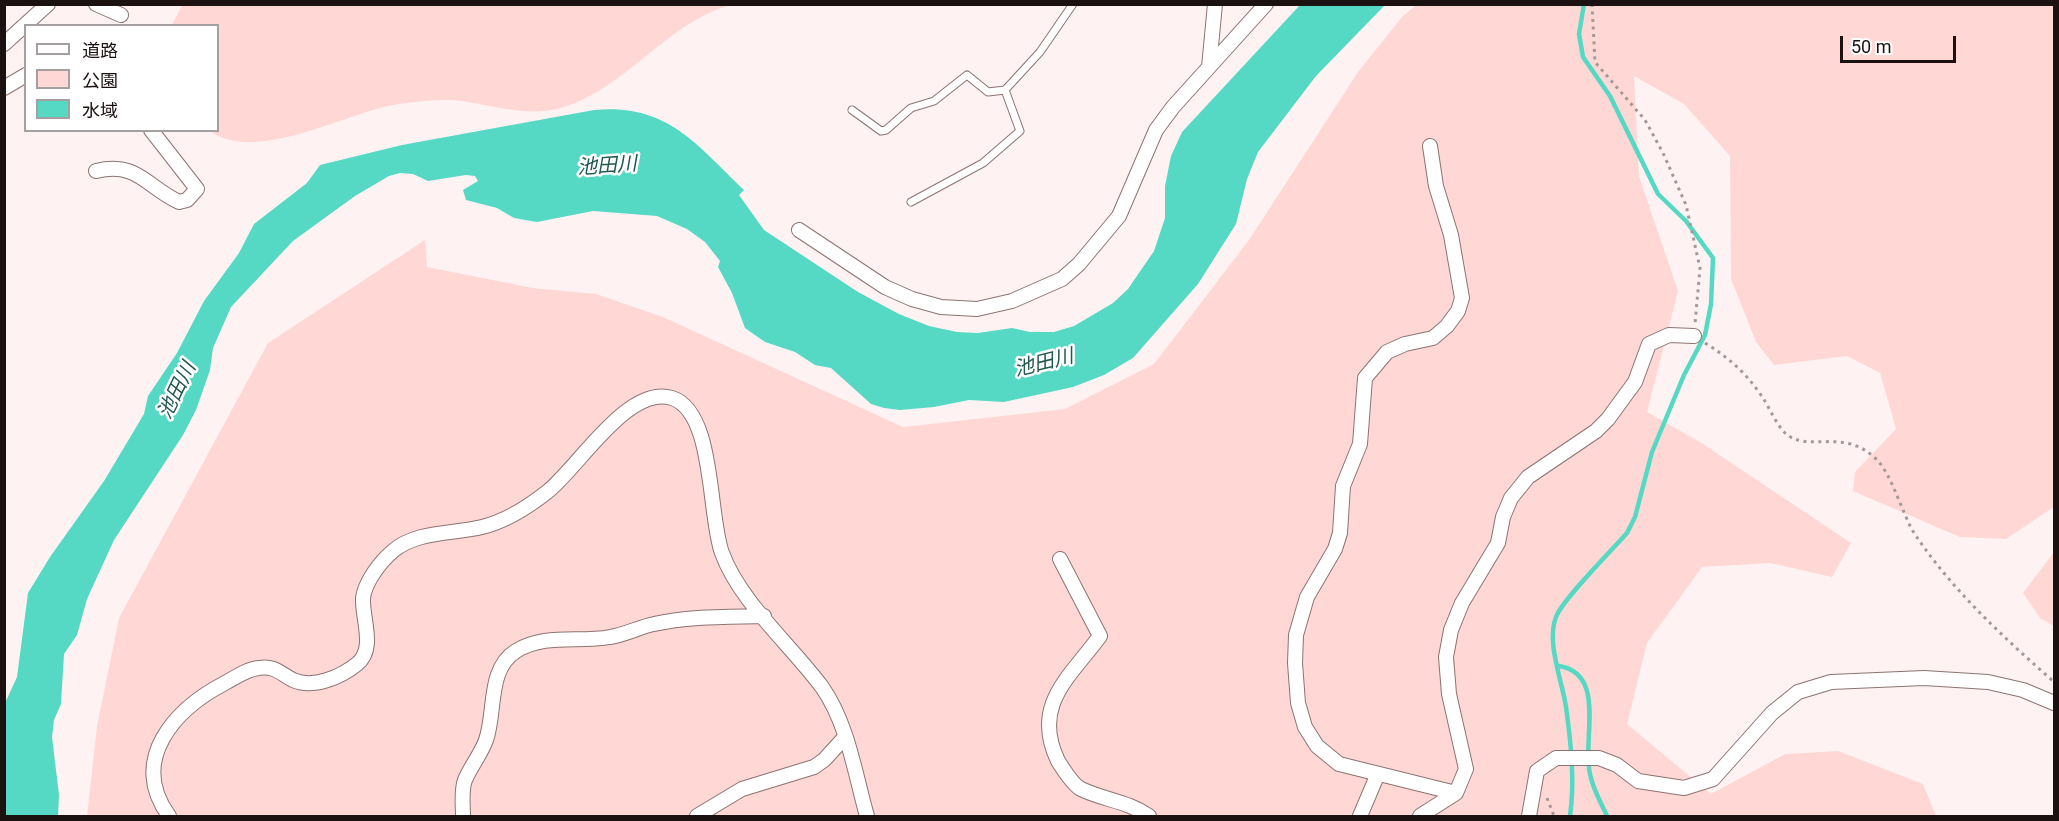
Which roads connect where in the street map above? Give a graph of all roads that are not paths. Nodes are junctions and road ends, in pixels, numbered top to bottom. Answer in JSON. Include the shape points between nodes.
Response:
{"nodes":[{"id":1,"x":48,"y":4,"type":"edge"},
{"id":2,"x":96,"y":4,"type":"edge"},
{"id":3,"x":1073,"y":4,"type":"edge"},
{"id":4,"x":1215,"y":4,"type":"edge"},
{"id":5,"x":1266,"y":4,"type":"edge"},
{"id":6,"x":121,"y":15,"type":"dead end"},
{"id":7,"x":26,"y":24,"type":"edge"},
{"id":8,"x":24,"y":26,"type":"edge"},
{"id":9,"x":4,"y":44,"type":"edge"},
{"id":10,"x":1209,"y":67,"type":"junction"},
{"id":11,"x":24,"y":76,"type":"edge"},
{"id":12,"x":4,"y":88,"type":"edge"},
{"id":13,"x":1005,"y":90,"type":"junction"},
{"id":14,"x":852,"y":110,"type":"dead end"},
{"id":15,"x":153,"y":132,"type":"edge"},
{"id":16,"x":1430,"y":146,"type":"dead end"},
{"id":17,"x":96,"y":171,"type":"dead end"},
{"id":18,"x":911,"y":202,"type":"dead end"},
{"id":19,"x":799,"y":230,"type":"dead end"},
{"id":20,"x":1694,"y":336,"type":"road end"},
{"id":21,"x":1060,"y":559,"type":"dead end"},
{"id":22,"x":764,"y":616,"type":"junction"},
{"id":23,"x":2055,"y":703,"type":"edge"},
{"id":24,"x":845,"y":737,"type":"junction"},
{"id":25,"x":1377,"y":776,"type":"junction"},
{"id":26,"x":1456,"y":793,"type":"junction"},
{"id":27,"x":169,"y":816,"type":"edge"},
{"id":28,"x":463,"y":816,"type":"edge"},
{"id":29,"x":697,"y":816,"type":"edge"},
{"id":30,"x":867,"y":816,"type":"edge"},
{"id":31,"x":1149,"y":816,"type":"edge"},
{"id":32,"x":1360,"y":816,"type":"edge"},
{"id":33,"x":1420,"y":816,"type":"edge"},
{"id":34,"x":1529,"y":816,"type":"edge"}],
"edges":[{"from":1,"to":7,"type":"street"},
{"from":2,"to":6,"type":"street"},
{"from":3,"to":13,"type":"lane","via":[[1040,52]]},
{"from":4,"to":10,"type":"street"},
{"from":5,"to":10,"type":"street"},
{"from":8,"to":9,"type":"street"},
{"from":10,"to":19,"type":"street","via":[[1156,130],[1119,216],[1103,237],[1062,279],[1012,302],[977,309],[941,307],[912,299],[885,287]]},
{"from":11,"to":12,"type":"street"},
{"from":13,"to":14,"type":"lane","via":[[988,92],[967,75],[934,101],[911,108],[881,131]]},
{"from":13,"to":18,"type":"lane","via":[[1020,131],[983,163]]},
{"from":15,"to":17,"type":"street","via":[[196,189],[187,200],[172,199],[142,176],[126,170]]},
{"from":16,"to":25,"type":"street","via":[[1462,298],[1458,311],[1433,338],[1387,352],[1365,378],[1360,444],[1343,486],[1338,541],[1307,597],[1296,635],[1298,703],[1305,727],[1317,746],[1339,764]]},
{"from":20,"to":26,"type":"street","via":[[1669,335],[1649,344],[1635,382],[1608,419],[1528,477],[1511,498],[1498,543],[1462,603],[1451,630],[1446,657],[1449,694],[1466,769]]},
{"from":21,"to":31,"type":"street","via":[[1100,636],[1056,692],[1049,718],[1051,745],[1078,788],[1132,805]]},
{"from":22,"to":24,"type":"street","via":[[824,690]]},
{"from":22,"to":27,"type":"street","via":[[743,591],[722,554],[707,459],[694,418],[678,400],[655,396],[636,404],[610,425],[561,482],[528,507],[483,527],[415,539],[393,551],[376,570],[364,594],[367,649],[356,664],[329,679],[305,684],[273,668],[255,668],[200,696],[187,707],[175,718],[162,741],[154,768],[155,794]]},
{"from":22,"to":28,"type":"street","via":[[662,622],[610,637],[561,638],[530,644],[514,652],[498,673],[489,731],[464,782]]},
{"from":23,"to":34,"type":"street","via":[[1988,682],[1924,678],[1831,682],[1798,692],[1772,713],[1713,778],[1684,788],[1638,781],[1617,765],[1599,758],[1556,758],[1537,771]]},
{"from":24,"to":29,"type":"street","via":[[814,767],[742,789]]},
{"from":24,"to":30,"type":"street"},
{"from":25,"to":26,"type":"street"},
{"from":25,"to":32,"type":"street"},
{"from":26,"to":33,"type":"street"}]}
